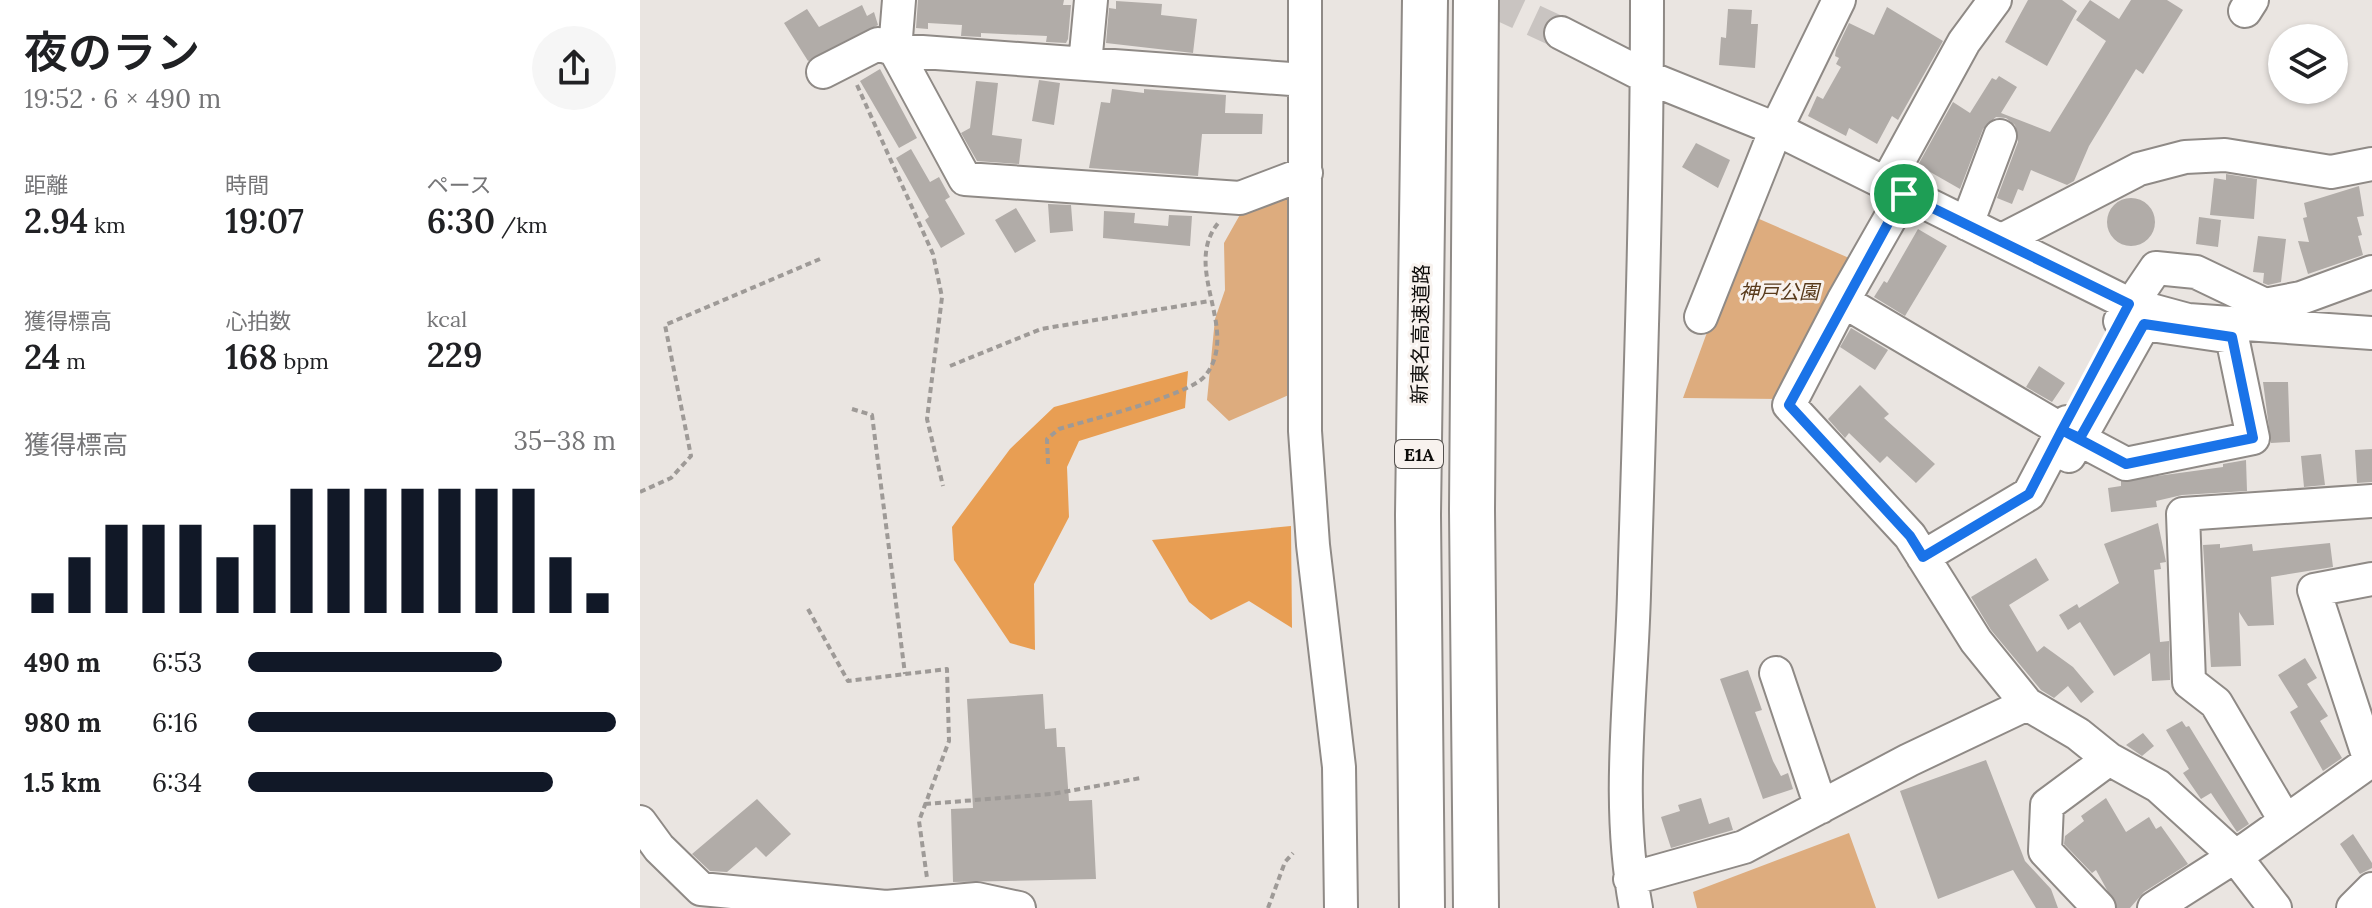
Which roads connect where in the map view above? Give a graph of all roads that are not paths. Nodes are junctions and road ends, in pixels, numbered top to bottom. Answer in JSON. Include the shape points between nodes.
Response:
{"nodes":[{"id":1,"x":899,"y":0,"type":"edge"},
{"id":2,"x":1091,"y":0,"type":"edge"},
{"id":3,"x":1305,"y":0,"type":"edge"},
{"id":4,"x":1425,"y":0,"type":"edge"},
{"id":5,"x":1476,"y":0,"type":"edge"},
{"id":6,"x":1647,"y":0,"type":"edge"},
{"id":7,"x":1839,"y":0,"type":"edge"},
{"id":8,"x":1995,"y":0,"type":"edge"},
{"id":9,"x":1561,"y":33,"type":"tunnel mouth"},
{"id":10,"x":895,"y":50,"type":"junction"},
{"id":11,"x":1085,"y":64,"type":"junction"},
{"id":12,"x":835,"y":66,"type":"road end"},
{"id":13,"x":1647,"y":77,"type":"junction"},
{"id":14,"x":1305,"y":80,"type":"junction"},
{"id":15,"x":1776,"y":129,"type":"junction"},
{"id":16,"x":2000,"y":136,"type":"dead end"},
{"id":17,"x":2372,"y":164,"type":"edge"},
{"id":18,"x":1306,"y":173,"type":"junction"},
{"id":19,"x":1894,"y":190,"type":"junction"},
{"id":20,"x":1967,"y":224,"type":"junction"},
{"id":21,"x":2002,"y":240,"type":"junction"},
{"id":22,"x":2372,"y":272,"type":"edge"},
{"id":23,"x":1843,"y":301,"type":"junction"},
{"id":24,"x":2129,"y":304,"type":"junction"},
{"id":25,"x":1701,"y":317,"type":"dead end"},
{"id":26,"x":2372,"y":333,"type":"edge"},
{"id":27,"x":2070,"y":441,"type":"junction"},
{"id":28,"x":2372,"y":501,"type":"edge"},
{"id":29,"x":1923,"y":557,"type":"junction"},
{"id":30,"x":2372,"y":579,"type":"edge"},
{"id":31,"x":1776,"y":673,"type":"dead end"},
{"id":32,"x":2027,"y":704,"type":"junction"},
{"id":33,"x":2109,"y":759,"type":"junction"},
{"id":34,"x":2371,"y":761,"type":"edge"},
{"id":35,"x":1821,"y":807,"type":"junction"},
{"id":36,"x":2285,"y":820,"type":"junction"},
{"id":37,"x":640,"y":822,"type":"edge"},
{"id":38,"x":649,"y":855,"type":"edge"},
{"id":39,"x":2234,"y":855,"type":"junction"},
{"id":40,"x":2372,"y":889,"type":"edge"},
{"id":41,"x":1633,"y":894,"type":"edge"},
{"id":42,"x":702,"y":899,"type":"edge"},
{"id":43,"x":1019,"y":908,"type":"edge"},
{"id":44,"x":1341,"y":908,"type":"edge"},
{"id":45,"x":1422,"y":908,"type":"edge"},
{"id":46,"x":1476,"y":908,"type":"edge"},
{"id":47,"x":2099,"y":908,"type":"edge"},
{"id":48,"x":2154,"y":908,"type":"edge"},
{"id":49,"x":2275,"y":908,"type":"edge"},
{"id":50,"x":2353,"y":908,"type":"edge"}],
"edges":[{"from":1,"to":10,"type":"street"},
{"from":2,"to":11,"type":"street"},
{"from":3,"to":14,"type":"street"},
{"from":4,"to":45,"type":"highway","name":"新東名高速道路","number":"E1A","via":[[1418,500]]},
{"from":5,"to":46,"type":"highway","number":"E1A"},
{"from":6,"to":13,"type":"street"},
{"from":7,"to":15,"type":"street"},
{"from":8,"to":19,"type":"street","via":[[1964,42]]},
{"from":9,"to":13,"type":"street"},
{"from":10,"to":11,"type":"street"},
{"from":10,"to":12,"type":"street","via":[[878,44]]},
{"from":10,"to":18,"type":"street","via":[[965,179],[1240,198]]},
{"from":11,"to":14,"type":"street"},
{"from":13,"to":15,"type":"street"},
{"from":13,"to":41,"type":"street","via":[[1625,761],[1624,825]]},
{"from":14,"to":18,"type":"street"},
{"from":15,"to":19,"type":"street"},
{"from":15,"to":25,"type":"street"},
{"from":16,"to":20,"type":"street"},
{"from":17,"to":21,"type":"street","via":[[2331,172],[2225,155],[2185,157],[2139,169]]},
{"from":18,"to":44,"type":"street","via":[[1305,431],[1339,767]]},
{"from":19,"to":20,"type":"street"},
{"from":19,"to":23,"type":"street"},
{"from":20,"to":21,"type":"street"},
{"from":21,"to":24,"type":"street"},
{"from":22,"to":24,"type":"street","via":[[2265,305],[2196,272],[2156,268]]},
{"from":23,"to":27,"type":"street"},
{"from":23,"to":29,"type":"street","via":[[1789,405],[1910,536]]},
{"from":24,"to":26,"type":"street","via":[[2188,320]]},
{"from":24,"to":27,"type":"street"},
{"from":27,"to":27,"type":"street","via":[[2144,324],[2232,337],[2253,438],[2126,464]]},
{"from":27,"to":29,"type":"street","via":[[2029,494]]},
{"from":28,"to":36,"type":"street","via":[[2183,514],[2189,682],[2216,703]]},
{"from":29,"to":32,"type":"street","via":[[1984,652]]},
{"from":30,"to":34,"type":"street","via":[[2314,590]]},
{"from":31,"to":35,"type":"street"},
{"from":32,"to":33,"type":"street"},
{"from":32,"to":35,"type":"street"},
{"from":33,"to":39,"type":"street","via":[[2158,786]]},
{"from":33,"to":47,"type":"street","via":[[2047,805],[2045,851]]},
{"from":34,"to":36,"type":"street"},
{"from":35,"to":41,"type":"street"},
{"from":36,"to":39,"type":"street"},
{"from":37,"to":38,"type":"street"},
{"from":38,"to":42,"type":"street"},
{"from":39,"to":48,"type":"street"},
{"from":39,"to":49,"type":"street"},
{"from":40,"to":50,"type":"street"},
{"from":42,"to":43,"type":"street","via":[[886,907],[977,899]]}]}
